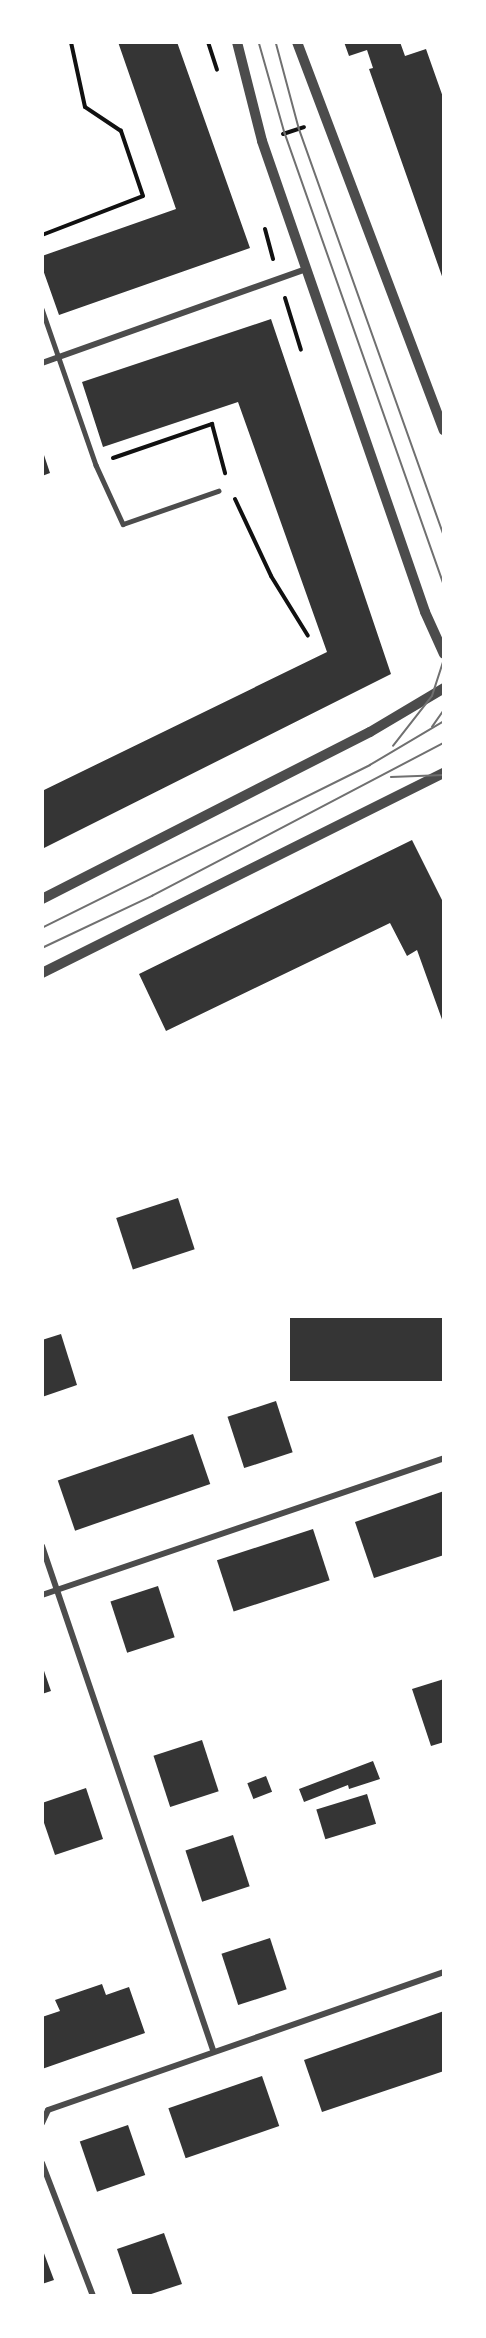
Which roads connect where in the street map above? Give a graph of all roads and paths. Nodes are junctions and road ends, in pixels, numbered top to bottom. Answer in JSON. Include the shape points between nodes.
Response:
{"nodes":[{"id":1,"x":71,"y":42,"type":"edge"},
{"id":2,"x":237,"y":42,"type":"edge"},
{"id":3,"x":297,"y":42,"type":"edge"},
{"id":4,"x":328,"y":119,"type":"junction"},
{"id":5,"x":262,"y":141,"type":"junction"},
{"id":6,"x":42,"y":235,"type":"edge"},
{"id":7,"x":306,"y":269,"type":"junction"},
{"id":8,"x":42,"y":309,"type":"edge"},
{"id":9,"x":58,"y":357,"type":"junction"},
{"id":10,"x":42,"y":363,"type":"edge"},
{"id":11,"x":444,"y":430,"type":"edge"},
{"id":12,"x":218,"y":491,"type":"dead end"},
{"id":13,"x":444,"y":654,"type":"edge"},
{"id":14,"x":444,"y":688,"type":"edge"},
{"id":15,"x":444,"y":773,"type":"edge"},
{"id":16,"x":42,"y":899,"type":"edge"},
{"id":17,"x":42,"y":973,"type":"edge"},
{"id":18,"x":444,"y":1458,"type":"edge"},
{"id":19,"x":42,"y":1546,"type":"edge"},
{"id":20,"x":58,"y":1590,"type":"junction"},
{"id":21,"x":42,"y":1595,"type":"edge"},
{"id":22,"x":444,"y":1972,"type":"edge"},
{"id":23,"x":213,"y":2050,"type":"junction"},
{"id":24,"x":42,"y":2123,"type":"edge"},
{"id":25,"x":42,"y":2163,"type":"edge"},
{"id":26,"x":93,"y":2296,"type":"edge"}],
"edges":[{"from":1,"to":6,"type":"path","via":[[86,108],[121,131],[143,196]]},
{"from":2,"to":5,"type":"street"},
{"from":3,"to":4,"type":"street"},
{"from":4,"to":5,"type":"path"},
{"from":4,"to":11,"type":"street"},
{"from":5,"to":7,"type":"street"},
{"from":7,"to":9,"type":"street"},
{"from":7,"to":13,"type":"street","via":[[425,612]]},
{"from":8,"to":9,"type":"lane"},
{"from":9,"to":10,"type":"street"},
{"from":9,"to":12,"type":"lane","via":[[96,465],[123,524]]},
{"from":14,"to":16,"type":"street","via":[[370,732]]},
{"from":15,"to":17,"type":"street"},
{"from":18,"to":20,"type":"street"},
{"from":19,"to":20,"type":"street"},
{"from":20,"to":21,"type":"street"},
{"from":20,"to":23,"type":"street"},
{"from":22,"to":23,"type":"street"},
{"from":23,"to":24,"type":"street","via":[[48,2110]]},
{"from":25,"to":26,"type":"street"}]}
